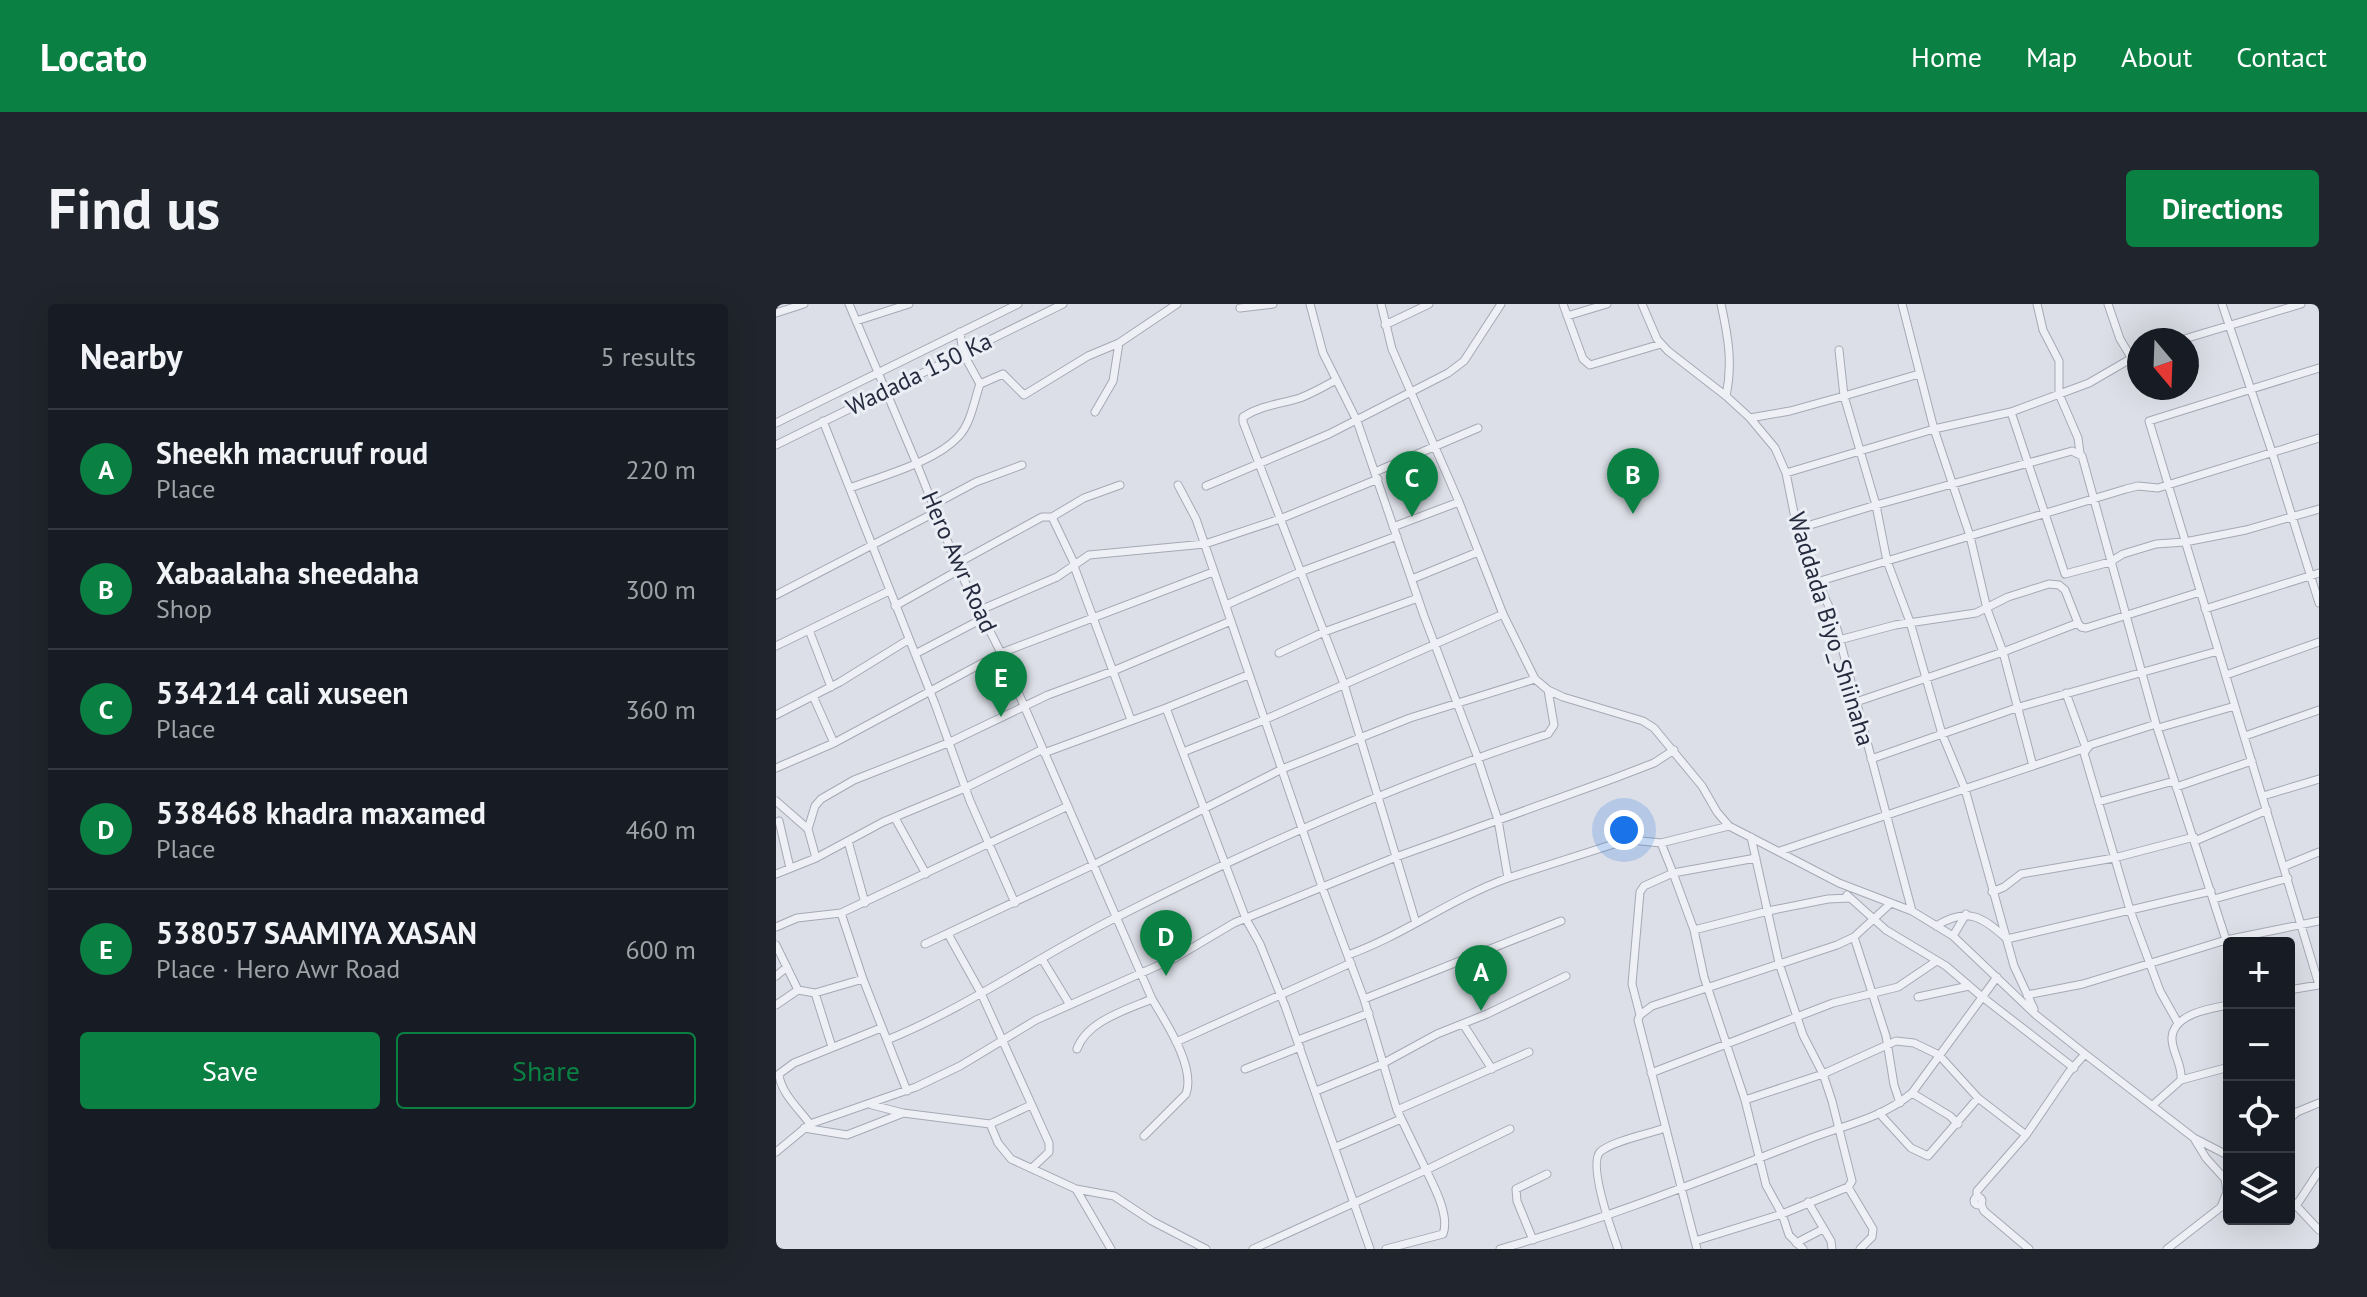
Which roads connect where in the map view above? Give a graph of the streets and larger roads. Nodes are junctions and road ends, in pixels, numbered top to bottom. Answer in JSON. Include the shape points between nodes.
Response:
{"nodes":[{"id":1,"x":804,"y":304,"type":"edge"},
{"id":2,"x":849,"y":304,"type":"edge"},
{"id":3,"x":909,"y":304,"type":"edge"},
{"id":4,"x":1018,"y":304,"type":"edge"},
{"id":5,"x":1063,"y":304,"type":"edge"},
{"id":6,"x":1177,"y":304,"type":"edge"},
{"id":7,"x":1273,"y":304,"type":"edge"},
{"id":8,"x":1310,"y":304,"type":"edge"},
{"id":9,"x":1381,"y":304,"type":"edge"},
{"id":10,"x":1429,"y":304,"type":"edge"},
{"id":11,"x":1501,"y":304,"type":"edge"},
{"id":12,"x":1563,"y":304,"type":"edge"},
{"id":13,"x":1607,"y":304,"type":"edge"},
{"id":14,"x":1642,"y":304,"type":"edge"},
{"id":15,"x":1721,"y":304,"type":"edge"},
{"id":16,"x":1902,"y":304,"type":"edge"},
{"id":17,"x":2037,"y":304,"type":"edge"},
{"id":18,"x":2222,"y":304,"type":"edge"},
{"id":19,"x":2301,"y":304,"type":"edge"},
{"id":20,"x":2109,"y":305,"type":"edge"},
{"id":21,"x":1240,"y":308,"type":"dead end"},
{"id":22,"x":776,"y":313,"type":"edge"},
{"id":23,"x":1567,"y":316,"type":"junction"},
{"id":24,"x":856,"y":321,"type":"junction"},
{"id":25,"x":1385,"y":325,"type":"junction"},
{"id":26,"x":2229,"y":325,"type":"junction"},
{"id":27,"x":960,"y":332,"type":"junction"},
{"id":28,"x":2199,"y":334,"type":"edge"},
{"id":29,"x":1119,"y":343,"type":"junction"},
{"id":30,"x":1661,"y":344,"type":"junction"},
{"id":31,"x":2127,"y":347,"type":"edge"},
{"id":32,"x":1839,"y":350,"type":"dead end"},
{"id":33,"x":963,"y":353,"type":"junction"},
{"id":34,"x":2127,"y":361,"type":"edge"},
{"id":35,"x":2319,"y":368,"type":"edge"},
{"id":36,"x":878,"y":373,"type":"junction"},
{"id":37,"x":1919,"y":374,"type":"junction"},
{"id":38,"x":1336,"y":380,"type":"junction"},
{"id":39,"x":980,"y":384,"type":"junction"},
{"id":40,"x":2251,"y":389,"type":"junction"},
{"id":41,"x":887,"y":390,"type":"junction"},
{"id":42,"x":1411,"y":392,"type":"junction"},
{"id":43,"x":2059,"y":394,"type":"junction"},
{"id":44,"x":1726,"y":396,"type":"junction"},
{"id":45,"x":1844,"y":396,"type":"junction"},
{"id":46,"x":1095,"y":412,"type":"dead end"},
{"id":47,"x":2011,"y":412,"type":"junction"},
{"id":48,"x":1750,"y":418,"type":"junction"},
{"id":49,"x":823,"y":421,"type":"junction"},
{"id":50,"x":1357,"y":421,"type":"junction"},
{"id":51,"x":776,"y":423,"type":"edge"},
{"id":52,"x":1478,"y":428,"type":"dead end"},
{"id":53,"x":1934,"y":429,"type":"junction"},
{"id":54,"x":2319,"y":438,"type":"edge"},
{"id":55,"x":776,"y":445,"type":"edge"},
{"id":56,"x":1436,"y":448,"type":"junction"},
{"id":57,"x":1860,"y":452,"type":"junction"},
{"id":58,"x":2272,"y":452,"type":"junction"},
{"id":59,"x":2081,"y":455,"type":"junction"},
{"id":60,"x":916,"y":462,"type":"junction"},
{"id":61,"x":1261,"y":462,"type":"junction"},
{"id":62,"x":2028,"y":463,"type":"junction"},
{"id":63,"x":1022,"y":465,"type":"dead end"},
{"id":64,"x":1786,"y":473,"type":"junction"},
{"id":65,"x":1377,"y":476,"type":"junction"},
{"id":66,"x":1954,"y":484,"type":"junction"},
{"id":67,"x":1120,"y":485,"type":"dead end"},
{"id":68,"x":1178,"y":485,"type":"dead end"},
{"id":69,"x":2167,"y":485,"type":"junction"},
{"id":70,"x":1206,"y":486,"type":"dead end"},
{"id":71,"x":850,"y":488,"type":"junction"},
{"id":72,"x":2094,"y":498,"type":"junction"},
{"id":73,"x":1459,"y":502,"type":"junction"},
{"id":74,"x":1876,"y":505,"type":"junction"},
{"id":75,"x":934,"y":509,"type":"junction"},
{"id":76,"x":2319,"y":509,"type":"edge"},
{"id":77,"x":2045,"y":513,"type":"junction"},
{"id":78,"x":1052,"y":517,"type":"junction"},
{"id":79,"x":2292,"y":517,"type":"junction"},
{"id":80,"x":1280,"y":519,"type":"junction"},
{"id":81,"x":1393,"y":527,"type":"junction"},
{"id":82,"x":1797,"y":529,"type":"junction"},
{"id":83,"x":1397,"y":536,"type":"junction"},
{"id":84,"x":1970,"y":536,"type":"junction"},
{"id":85,"x":2185,"y":542,"type":"junction"},
{"id":86,"x":1205,"y":544,"type":"junction"},
{"id":87,"x":871,"y":546,"type":"junction"},
{"id":88,"x":1478,"y":552,"type":"junction"},
{"id":89,"x":1887,"y":561,"type":"junction"},
{"id":90,"x":2111,"y":561,"type":"junction"},
{"id":91,"x":1075,"y":565,"type":"junction"},
{"id":92,"x":958,"y":567,"type":"junction"},
{"id":93,"x":1213,"y":572,"type":"junction"},
{"id":94,"x":1300,"y":572,"type":"junction"},
{"id":95,"x":2319,"y":573,"type":"edge"},
{"id":96,"x":2310,"y":576,"type":"junction"},
{"id":97,"x":1412,"y":579,"type":"junction"},
{"id":98,"x":1817,"y":582,"type":"junction"},
{"id":99,"x":889,"y":591,"type":"junction"},
{"id":100,"x":2200,"y":592,"type":"junction"},
{"id":101,"x":776,"y":595,"type":"edge"},
{"id":102,"x":1418,"y":598,"type":"junction"},
{"id":103,"x":2319,"y":603,"type":"edge"},
{"id":104,"x":1226,"y":605,"type":"junction"},
{"id":105,"x":895,"y":606,"type":"junction"},
{"id":106,"x":1987,"y":609,"type":"junction"},
{"id":107,"x":2205,"y":609,"type":"junction"},
{"id":108,"x":1503,"y":614,"type":"junction"},
{"id":109,"x":980,"y":615,"type":"junction"},
{"id":110,"x":2126,"y":615,"type":"junction"},
{"id":111,"x":1092,"y":617,"type":"junction"},
{"id":112,"x":1231,"y":621,"type":"junction"},
{"id":113,"x":1910,"y":622,"type":"junction"},
{"id":114,"x":2078,"y":623,"type":"junction"},
{"id":115,"x":809,"y":630,"type":"junction"},
{"id":116,"x":1324,"y":632,"type":"junction"},
{"id":117,"x":908,"y":640,"type":"junction"},
{"id":118,"x":1839,"y":640,"type":"junction"},
{"id":119,"x":2319,"y":642,"type":"edge"},
{"id":120,"x":1436,"y":644,"type":"junction"},
{"id":121,"x":776,"y":646,"type":"edge"},
{"id":122,"x":2218,"y":651,"type":"junction"},
{"id":123,"x":2003,"y":652,"type":"junction"},
{"id":124,"x":1001,"y":653,"type":"junction"},
{"id":125,"x":1279,"y":653,"type":"dead end"},
{"id":126,"x":915,"y":654,"type":"junction"},
{"id":127,"x":1113,"y":671,"type":"junction"},
{"id":128,"x":2142,"y":672,"type":"junction"},
{"id":129,"x":1248,"y":675,"type":"junction"},
{"id":130,"x":2226,"y":675,"type":"junction"},
{"id":131,"x":1535,"y":679,"type":"junction"},
{"id":132,"x":1924,"y":679,"type":"junction"},
{"id":133,"x":1344,"y":684,"type":"junction"},
{"id":134,"x":831,"y":687,"type":"junction"},
{"id":135,"x":929,"y":690,"type":"junction"},
{"id":136,"x":1548,"y":690,"type":"junction"},
{"id":137,"x":2066,"y":693,"type":"junction"},
{"id":138,"x":813,"y":696,"type":"junction"},
{"id":139,"x":1856,"y":702,"type":"junction"},
{"id":140,"x":1458,"y":703,"type":"junction"},
{"id":141,"x":1024,"y":705,"type":"junction"},
{"id":142,"x":2235,"y":706,"type":"junction"},
{"id":143,"x":2019,"y":707,"type":"junction"},
{"id":144,"x":1166,"y":708,"type":"junction"},
{"id":145,"x":2319,"y":710,"type":"edge"},
{"id":146,"x":776,"y":715,"type":"edge"},
{"id":147,"x":1131,"y":720,"type":"junction"},
{"id":148,"x":1264,"y":720,"type":"junction"},
{"id":149,"x":2157,"y":726,"type":"junction"},
{"id":150,"x":1942,"y":734,"type":"junction"},
{"id":151,"x":2245,"y":736,"type":"junction"},
{"id":152,"x":1360,"y":738,"type":"junction"},
{"id":153,"x":834,"y":743,"type":"junction"},
{"id":154,"x":948,"y":743,"type":"junction"},
{"id":155,"x":2086,"y":748,"type":"junction"},
{"id":156,"x":1674,"y":750,"type":"junction"},
{"id":157,"x":1044,"y":751,"type":"junction"},
{"id":158,"x":1183,"y":752,"type":"junction"},
{"id":159,"x":1477,"y":757,"type":"junction"},
{"id":160,"x":1871,"y":759,"type":"junction"},
{"id":161,"x":2252,"y":761,"type":"junction"},
{"id":162,"x":2033,"y":766,"type":"junction"},
{"id":163,"x":776,"y":768,"type":"edge"},
{"id":164,"x":1282,"y":769,"type":"junction"},
{"id":165,"x":2319,"y":779,"type":"edge"},
{"id":166,"x":2175,"y":784,"type":"junction"},
{"id":167,"x":965,"y":788,"type":"junction"},
{"id":168,"x":1965,"y":789,"type":"junction"},
{"id":169,"x":2263,"y":796,"type":"junction"},
{"id":170,"x":1377,"y":798,"type":"junction"},
{"id":171,"x":776,"y":801,"type":"edge"},
{"id":172,"x":2098,"y":802,"type":"junction"},
{"id":173,"x":1068,"y":806,"type":"junction"},
{"id":174,"x":1203,"y":808,"type":"junction"},
{"id":175,"x":2267,"y":810,"type":"junction"},
{"id":176,"x":1887,"y":813,"type":"junction"},
{"id":177,"x":792,"y":816,"type":"junction"},
{"id":178,"x":895,"y":818,"type":"junction"},
{"id":179,"x":1498,"y":820,"type":"junction"},
{"id":180,"x":777,"y":822,"type":"edge"},
{"id":181,"x":1729,"y":826,"type":"junction"},
{"id":182,"x":1302,"y":828,"type":"junction"},
{"id":183,"x":808,"y":829,"type":"junction"},
{"id":184,"x":1751,"y":837,"type":"junction"},
{"id":185,"x":2194,"y":839,"type":"junction"},
{"id":186,"x":848,"y":841,"type":"junction"},
{"id":187,"x":988,"y":843,"type":"junction"},
{"id":188,"x":1661,"y":843,"type":"junction"},
{"id":189,"x":1780,"y":852,"type":"junction"},
{"id":190,"x":2319,"y":852,"type":"edge"},
{"id":191,"x":1396,"y":857,"type":"junction"},
{"id":192,"x":816,"y":858,"type":"junction"},
{"id":193,"x":1756,"y":858,"type":"junction"},
{"id":194,"x":2114,"y":858,"type":"junction"},
{"id":195,"x":1225,"y":864,"type":"junction"},
{"id":196,"x":1093,"y":865,"type":"junction"},
{"id":197,"x":2285,"y":866,"type":"junction"},
{"id":198,"x":790,"y":868,"type":"junction"},
{"id":199,"x":1673,"y":873,"type":"junction"},
{"id":200,"x":776,"y":874,"type":"edge"},
{"id":201,"x":926,"y":874,"type":"junction"},
{"id":202,"x":1508,"y":878,"type":"junction"},
{"id":203,"x":2288,"y":878,"type":"junction"},
{"id":204,"x":1839,"y":883,"type":"junction"},
{"id":205,"x":1322,"y":887,"type":"junction"},
{"id":206,"x":1992,"y":892,"type":"junction"},
{"id":207,"x":2212,"y":895,"type":"junction"},
{"id":208,"x":1850,"y":898,"type":"junction"},
{"id":209,"x":865,"y":903,"type":"junction"},
{"id":210,"x":1015,"y":903,"type":"junction"},
{"id":211,"x":1891,"y":903,"type":"junction"},
{"id":212,"x":2130,"y":910,"type":"junction"},
{"id":213,"x":1768,"y":911,"type":"junction"},
{"id":214,"x":1912,"y":911,"type":"junction"},
{"id":215,"x":841,"y":913,"type":"junction"},
{"id":216,"x":1966,"y":914,"type":"junction"},
{"id":217,"x":1873,"y":917,"type":"junction"},
{"id":218,"x":1115,"y":918,"type":"junction"},
{"id":219,"x":1246,"y":919,"type":"junction"},
{"id":220,"x":1561,"y":921,"type":"dead end"},
{"id":221,"x":2319,"y":921,"type":"edge"},
{"id":222,"x":1416,"y":923,"type":"junction"},
{"id":223,"x":1936,"y":926,"type":"junction"},
{"id":224,"x":2302,"y":926,"type":"junction"},
{"id":225,"x":776,"y":927,"type":"edge"},
{"id":226,"x":1694,"y":930,"type":"junction"},
{"id":227,"x":948,"y":934,"type":"junction"},
{"id":228,"x":1953,"y":936,"type":"junction"},
{"id":229,"x":1854,"y":937,"type":"junction"},
{"id":230,"x":2225,"y":937,"type":"edge"},
{"id":231,"x":2242,"y":937,"type":"edge"},
{"id":232,"x":2007,"y":939,"type":"junction"},
{"id":233,"x":2223,"y":941,"type":"edge"},
{"id":234,"x":925,"y":944,"type":"dead end"},
{"id":235,"x":776,"y":945,"type":"edge"},
{"id":236,"x":1042,"y":959,"type":"junction"},
{"id":237,"x":1350,"y":959,"type":"junction"},
{"id":238,"x":1935,"y":962,"type":"junction"},
{"id":239,"x":1779,"y":963,"type":"junction"},
{"id":240,"x":2151,"y":964,"type":"junction"},
{"id":241,"x":787,"y":967,"type":"junction"},
{"id":242,"x":1142,"y":973,"type":"junction"},
{"id":243,"x":776,"y":976,"type":"edge"},
{"id":244,"x":1566,"y":976,"type":"dead end"},
{"id":245,"x":1997,"y":977,"type":"junction"},
{"id":246,"x":863,"y":979,"type":"junction"},
{"id":247,"x":2319,"y":985,"type":"edge"},
{"id":248,"x":1969,"y":986,"type":"junction"},
{"id":249,"x":1709,"y":989,"type":"junction"},
{"id":250,"x":2295,"y":989,"type":"edge"},
{"id":251,"x":798,"y":990,"type":"junction"},
{"id":252,"x":815,"y":993,"type":"junction"},
{"id":253,"x":981,"y":993,"type":"junction"},
{"id":254,"x":1872,"y":993,"type":"junction"},
{"id":255,"x":1281,"y":994,"type":"junction"},
{"id":256,"x":2027,"y":995,"type":"junction"},
{"id":257,"x":1981,"y":996,"type":"junction"},
{"id":258,"x":1918,"y":997,"type":"dead end"},
{"id":259,"x":1152,"y":999,"type":"junction"},
{"id":260,"x":1364,"y":999,"type":"junction"},
{"id":261,"x":776,"y":1005,"type":"edge"},
{"id":262,"x":1070,"y":1005,"type":"junction"},
{"id":263,"x":2223,"y":1006,"type":"edge"},
{"id":264,"x":1369,"y":1013,"type":"junction"},
{"id":265,"x":1640,"y":1015,"type":"junction"},
{"id":266,"x":2036,"y":1015,"type":"junction"},
{"id":267,"x":1798,"y":1017,"type":"junction"},
{"id":268,"x":2178,"y":1023,"type":"junction"},
{"id":269,"x":1463,"y":1024,"type":"junction"},
{"id":270,"x":881,"y":1028,"type":"junction"},
{"id":271,"x":887,"y":1040,"type":"junction"},
{"id":272,"x":1002,"y":1040,"type":"junction"},
{"id":273,"x":1176,"y":1042,"type":"junction"},
{"id":274,"x":1299,"y":1043,"type":"junction"},
{"id":275,"x":1727,"y":1045,"type":"junction"},
{"id":276,"x":1887,"y":1046,"type":"junction"},
{"id":277,"x":832,"y":1047,"type":"junction"},
{"id":278,"x":1077,"y":1049,"type":"dead end"},
{"id":279,"x":1529,"y":1052,"type":"dead end"},
{"id":280,"x":2085,"y":1054,"type":"junction"},
{"id":281,"x":1939,"y":1055,"type":"junction"},
{"id":282,"x":1382,"y":1064,"type":"junction"},
{"id":283,"x":2074,"y":1068,"type":"junction"},
{"id":284,"x":1245,"y":1069,"type":"dead end"},
{"id":285,"x":1492,"y":1069,"type":"junction"},
{"id":286,"x":2223,"y":1069,"type":"edge"},
{"id":287,"x":1651,"y":1073,"type":"junction"},
{"id":288,"x":1823,"y":1074,"type":"junction"},
{"id":289,"x":2181,"y":1080,"type":"junction"},
{"id":290,"x":907,"y":1091,"type":"junction"},
{"id":291,"x":1316,"y":1091,"type":"junction"},
{"id":292,"x":1912,"y":1093,"type":"junction"},
{"id":293,"x":1978,"y":1098,"type":"junction"},
{"id":294,"x":1745,"y":1100,"type":"junction"},
{"id":295,"x":1900,"y":1103,"type":"junction"},
{"id":296,"x":2319,"y":1103,"type":"edge"},
{"id":297,"x":870,"y":1104,"type":"junction"},
{"id":298,"x":2154,"y":1104,"type":"junction"},
{"id":299,"x":1031,"y":1105,"type":"junction"},
{"id":300,"x":1397,"y":1110,"type":"junction"},
{"id":301,"x":903,"y":1113,"type":"junction"},
{"id":302,"x":1879,"y":1113,"type":"junction"},
{"id":303,"x":2295,"y":1114,"type":"edge"},
{"id":304,"x":1401,"y":1119,"type":"junction"},
{"id":305,"x":990,"y":1124,"type":"junction"},
{"id":306,"x":1958,"y":1124,"type":"junction"},
{"id":307,"x":807,"y":1126,"type":"junction"},
{"id":308,"x":1665,"y":1128,"type":"junction"},
{"id":309,"x":1510,"y":1129,"type":"dead end"},
{"id":310,"x":1840,"y":1129,"type":"junction"},
{"id":311,"x":2026,"y":1135,"type":"junction"},
{"id":312,"x":1144,"y":1136,"type":"dead end"},
{"id":313,"x":2194,"y":1138,"type":"junction"},
{"id":314,"x":1336,"y":1147,"type":"junction"},
{"id":315,"x":776,"y":1152,"type":"edge"},
{"id":316,"x":2223,"y":1153,"type":"edge"},
{"id":317,"x":1760,"y":1160,"type":"junction"},
{"id":318,"x":1032,"y":1168,"type":"junction"},
{"id":319,"x":1426,"y":1170,"type":"junction"},
{"id":320,"x":2319,"y":1171,"type":"edge"},
{"id":321,"x":1547,"y":1174,"type":"dead end"},
{"id":322,"x":1848,"y":1187,"type":"junction"},
{"id":323,"x":1076,"y":1189,"type":"junction"},
{"id":324,"x":1681,"y":1189,"type":"junction"},
{"id":325,"x":1355,"y":1201,"type":"junction"},
{"id":326,"x":1808,"y":1202,"type":"junction"},
{"id":327,"x":2296,"y":1206,"type":"joint"},
{"id":328,"x":1782,"y":1214,"type":"junction"},
{"id":329,"x":1607,"y":1215,"type":"junction"},
{"id":330,"x":1823,"y":1229,"type":"junction"},
{"id":331,"x":2319,"y":1230,"type":"edge"},
{"id":332,"x":1531,"y":1243,"type":"edge"},
{"id":333,"x":1800,"y":1246,"type":"edge"},
{"id":334,"x":1696,"y":1247,"type":"edge"},
{"id":335,"x":1111,"y":1249,"type":"edge"},
{"id":336,"x":1206,"y":1249,"type":"edge"},
{"id":337,"x":1253,"y":1249,"type":"edge"},
{"id":338,"x":1370,"y":1249,"type":"edge"},
{"id":339,"x":1386,"y":1249,"type":"edge"},
{"id":340,"x":1500,"y":1249,"type":"edge"},
{"id":341,"x":1618,"y":1249,"type":"edge"},
{"id":342,"x":1832,"y":1249,"type":"edge"},
{"id":343,"x":1860,"y":1249,"type":"edge"},
{"id":344,"x":2029,"y":1249,"type":"edge"},
{"id":345,"x":2167,"y":1249,"type":"edge"}],
"edges":[{"from":1,"to":22,"type":"street"},
{"from":2,"to":24,"type":"street","name":"Hero Awr Road"},
{"from":3,"to":24,"type":"street"},
{"from":4,"to":27,"type":"street","name":"Wadada 150 Ka"},
{"from":5,"to":33,"type":"street","name":"Wadada 150 Ka"},
{"from":6,"to":29,"type":"street"},
{"from":7,"to":21,"type":"street"},
{"from":8,"to":38,"type":"street"},
{"from":9,"to":25,"type":"street"},
{"from":10,"to":25,"type":"street"},
{"from":11,"to":42,"type":"street","via":[[1464,361]]},
{"from":12,"to":23,"type":"street"},
{"from":13,"to":23,"type":"street"},
{"from":14,"to":30,"type":"street","name":"Waddada Biyo_Shiinaha"},
{"from":15,"to":44,"type":"street","via":[[1729,339]]},
{"from":16,"to":37,"type":"street"},
{"from":17,"to":43,"type":"street","via":[[2059,361]]},
{"from":18,"to":26,"type":"street"},
{"from":19,"to":26,"type":"street"},
{"from":20,"to":31,"type":"street"},
{"from":23,"to":30,"type":"street","via":[[1590,365]]},
{"from":24,"to":36,"type":"street","name":"Hero Awr Road"},
{"from":25,"to":42,"type":"street"},
{"from":26,"to":28,"type":"street"},
{"from":26,"to":40,"type":"street"},
{"from":27,"to":33,"type":"street"},
{"from":27,"to":36,"type":"street","name":"Wadada 150 Ka"},
{"from":29,"to":39,"type":"street","via":[[1024,395],[1003,374]]},
{"from":29,"to":46,"type":"street","via":[[1113,381]]},
{"from":30,"to":44,"type":"street","name":"Waddada Biyo_Shiinaha"},
{"from":32,"to":45,"type":"street"},
{"from":33,"to":39,"type":"street"},
{"from":33,"to":41,"type":"street","name":"Wadada 150 Ka"},
{"from":34,"to":43,"type":"street"},
{"from":35,"to":40,"type":"street"},
{"from":36,"to":41,"type":"street","name":"Hero Awr Road"},
{"from":36,"to":51,"type":"street","name":"Wadada 150 Ka"},
{"from":37,"to":45,"type":"street"},
{"from":37,"to":53,"type":"street"},
{"from":38,"to":50,"type":"street"},
{"from":38,"to":61,"type":"street","via":[[1243,417]]},
{"from":39,"to":60,"type":"street","via":[[961,435]]},
{"from":40,"to":58,"type":"street"},
{"from":40,"to":69,"type":"street","via":[[2149,421]]},
{"from":41,"to":49,"type":"street","name":"Wadada 150 Ka"},
{"from":41,"to":60,"type":"street","name":"Hero Awr Road"},
{"from":42,"to":50,"type":"street"},
{"from":42,"to":56,"type":"street"},
{"from":43,"to":47,"type":"street"},
{"from":43,"to":59,"type":"street"},
{"from":44,"to":48,"type":"street","name":"Waddada Biyo_Shiinaha"},
{"from":45,"to":48,"type":"street"},
{"from":45,"to":57,"type":"street"},
{"from":47,"to":53,"type":"street"},
{"from":47,"to":62,"type":"street"},
{"from":48,"to":64,"type":"street","name":"Waddada Biyo_Shiinaha","via":[[1775,448]]},
{"from":49,"to":55,"type":"street","name":"Wadada 150 Ka"},
{"from":49,"to":71,"type":"street"},
{"from":50,"to":61,"type":"street"},
{"from":50,"to":65,"type":"street"},
{"from":52,"to":56,"type":"street"},
{"from":53,"to":57,"type":"street"},
{"from":53,"to":66,"type":"street"},
{"from":54,"to":58,"type":"street"},
{"from":56,"to":65,"type":"street"},
{"from":56,"to":73,"type":"street"},
{"from":57,"to":64,"type":"street"},
{"from":57,"to":74,"type":"street"},
{"from":58,"to":69,"type":"street"},
{"from":58,"to":79,"type":"street"},
{"from":59,"to":62,"type":"street","via":[[2072,451]]},
{"from":59,"to":72,"type":"street"},
{"from":60,"to":71,"type":"street"},
{"from":60,"to":75,"type":"street","name":"Hero Awr Road"},
{"from":61,"to":70,"type":"street"},
{"from":61,"to":80,"type":"street"},
{"from":62,"to":66,"type":"street"},
{"from":62,"to":77,"type":"street"},
{"from":63,"to":75,"type":"street","via":[[976,482]]},
{"from":64,"to":82,"type":"street","name":"Waddada Biyo_Shiinaha"},
{"from":65,"to":80,"type":"street"},
{"from":65,"to":81,"type":"street"},
{"from":66,"to":74,"type":"street"},
{"from":66,"to":84,"type":"street"},
{"from":67,"to":78,"type":"street"},
{"from":68,"to":86,"type":"street"},
{"from":69,"to":72,"type":"street","via":[[2132,487]]},
{"from":69,"to":85,"type":"street"},
{"from":71,"to":87,"type":"street"},
{"from":72,"to":77,"type":"street"},
{"from":72,"to":90,"type":"street"},
{"from":73,"to":81,"type":"street"},
{"from":73,"to":88,"type":"street"},
{"from":74,"to":82,"type":"street"},
{"from":74,"to":89,"type":"street"},
{"from":75,"to":87,"type":"street"},
{"from":75,"to":92,"type":"street","name":"Hero Awr Road"},
{"from":76,"to":79,"type":"street"},
{"from":77,"to":84,"type":"street"},
{"from":77,"to":90,"type":"street","via":[[2065,574]]},
{"from":78,"to":91,"type":"street"},
{"from":78,"to":92,"type":"street","via":[[1042,517]]},
{"from":79,"to":85,"type":"street"},
{"from":79,"to":96,"type":"street"},
{"from":80,"to":86,"type":"street"},
{"from":80,"to":94,"type":"street"},
{"from":81,"to":83,"type":"street"},
{"from":82,"to":98,"type":"street","name":"Waddada Biyo_Shiinaha"},
{"from":83,"to":94,"type":"street"},
{"from":83,"to":97,"type":"street"},
{"from":84,"to":89,"type":"street"},
{"from":84,"to":106,"type":"street"},
{"from":85,"to":90,"type":"street","via":[[2156,544]]},
{"from":85,"to":100,"type":"street"},
{"from":86,"to":91,"type":"street","via":[[1095,553]]},
{"from":86,"to":93,"type":"street"},
{"from":87,"to":99,"type":"street"},
{"from":87,"to":101,"type":"street"},
{"from":88,"to":97,"type":"street"},
{"from":88,"to":108,"type":"street"},
{"from":89,"to":98,"type":"street"},
{"from":89,"to":113,"type":"street"},
{"from":90,"to":110,"type":"street"},
{"from":91,"to":109,"type":"street"},
{"from":91,"to":111,"type":"street"},
{"from":92,"to":105,"type":"street"},
{"from":92,"to":109,"type":"street","name":"Hero Awr Road"},
{"from":93,"to":104,"type":"street"},
{"from":93,"to":111,"type":"street"},
{"from":94,"to":104,"type":"street"},
{"from":94,"to":116,"type":"street"},
{"from":95,"to":96,"type":"street"},
{"from":96,"to":103,"type":"street"},
{"from":96,"to":107,"type":"street"},
{"from":97,"to":102,"type":"street"},
{"from":98,"to":118,"type":"street","name":"Waddada Biyo_Shiinaha"},
{"from":99,"to":105,"type":"street"},
{"from":99,"to":115,"type":"street"},
{"from":100,"to":107,"type":"street"},
{"from":100,"to":110,"type":"street"},
{"from":102,"to":116,"type":"street"},
{"from":102,"to":120,"type":"street"},
{"from":104,"to":112,"type":"street"},
{"from":105,"to":117,"type":"street"},
{"from":106,"to":113,"type":"street"},
{"from":106,"to":114,"type":"street","via":[[2028,589],[2059,585],[2070,598]]},
{"from":106,"to":123,"type":"street"},
{"from":107,"to":122,"type":"street"},
{"from":108,"to":120,"type":"street"},
{"from":108,"to":131,"type":"street"},
{"from":109,"to":124,"type":"street","name":"Hero Awr Road"},
{"from":109,"to":126,"type":"street"},
{"from":110,"to":114,"type":"street","via":[[2086,628]]},
{"from":110,"to":128,"type":"street"},
{"from":111,"to":124,"type":"street"},
{"from":111,"to":127,"type":"street"},
{"from":112,"to":127,"type":"street"},
{"from":112,"to":129,"type":"street"},
{"from":113,"to":118,"type":"street"},
{"from":113,"to":132,"type":"street"},
{"from":114,"to":123,"type":"street"},
{"from":115,"to":121,"type":"street"},
{"from":115,"to":134,"type":"street"},
{"from":116,"to":125,"type":"street"},
{"from":116,"to":133,"type":"street"},
{"from":117,"to":126,"type":"street"},
{"from":117,"to":134,"type":"street"},
{"from":118,"to":139,"type":"street","name":"Waddada Biyo_Shiinaha"},
{"from":119,"to":130,"type":"street"},
{"from":120,"to":133,"type":"street"},
{"from":120,"to":140,"type":"street"},
{"from":122,"to":128,"type":"street"},
{"from":122,"to":130,"type":"street"},
{"from":123,"to":132,"type":"street"},
{"from":123,"to":143,"type":"street"},
{"from":124,"to":135,"type":"street"},
{"from":124,"to":141,"type":"street","name":"Hero Awr Road"},
{"from":126,"to":135,"type":"street"},
{"from":127,"to":141,"type":"street"},
{"from":127,"to":147,"type":"street"},
{"from":128,"to":137,"type":"street"},
{"from":128,"to":149,"type":"street"},
{"from":129,"to":144,"type":"street"},
{"from":129,"to":148,"type":"street"},
{"from":130,"to":142,"type":"street"},
{"from":131,"to":136,"type":"street"},
{"from":131,"to":140,"type":"street"},
{"from":132,"to":139,"type":"street"},
{"from":132,"to":150,"type":"street"},
{"from":133,"to":148,"type":"street"},
{"from":133,"to":152,"type":"street"},
{"from":134,"to":138,"type":"street"},
{"from":135,"to":153,"type":"street"},
{"from":135,"to":154,"type":"street"},
{"from":136,"to":156,"type":"street","via":[[1643,721]]},
{"from":136,"to":159,"type":"street","via":[[1553,730]]},
{"from":137,"to":143,"type":"street"},
{"from":137,"to":155,"type":"street"},
{"from":138,"to":146,"type":"street"},
{"from":138,"to":153,"type":"street"},
{"from":139,"to":160,"type":"street","name":"Waddada Biyo_Shiinaha"},
{"from":140,"to":152,"type":"street"},
{"from":140,"to":159,"type":"street"},
{"from":141,"to":154,"type":"street"},
{"from":141,"to":157,"type":"street","name":"Hero Awr Road"},
{"from":142,"to":149,"type":"street"},
{"from":142,"to":151,"type":"street"},
{"from":143,"to":150,"type":"street"},
{"from":143,"to":162,"type":"street"},
{"from":144,"to":147,"type":"street"},
{"from":144,"to":158,"type":"street"},
{"from":145,"to":151,"type":"street"},
{"from":147,"to":157,"type":"street"},
{"from":148,"to":158,"type":"street"},
{"from":148,"to":164,"type":"street"},
{"from":149,"to":155,"type":"street"},
{"from":149,"to":166,"type":"street"},
{"from":150,"to":160,"type":"street"},
{"from":150,"to":168,"type":"street"},
{"from":151,"to":161,"type":"street"},
{"from":152,"to":164,"type":"street"},
{"from":152,"to":170,"type":"street"},
{"from":153,"to":163,"type":"street"},
{"from":154,"to":167,"type":"street"},
{"from":154,"to":183,"type":"street","via":[[830,792],[815,806]]},
{"from":155,"to":162,"type":"street"},
{"from":155,"to":172,"type":"street"},
{"from":156,"to":179,"type":"street","via":[[1654,763]]},
{"from":156,"to":181,"type":"street"},
{"from":157,"to":167,"type":"street"},
{"from":157,"to":173,"type":"street","name":"Hero Awr Road"},
{"from":158,"to":174,"type":"street"},
{"from":159,"to":170,"type":"street"},
{"from":159,"to":179,"type":"street"},
{"from":160,"to":176,"type":"street","name":"Waddada Biyo_Shiinaha"},
{"from":161,"to":166,"type":"street"},
{"from":161,"to":169,"type":"street"},
{"from":162,"to":168,"type":"street"},
{"from":164,"to":174,"type":"street"},
{"from":164,"to":182,"type":"street"},
{"from":165,"to":169,"type":"street"},
{"from":166,"to":172,"type":"street"},
{"from":166,"to":185,"type":"street"},
{"from":167,"to":178,"type":"street"},
{"from":167,"to":187,"type":"street"},
{"from":168,"to":176,"type":"street"},
{"from":168,"to":206,"type":"street"},
{"from":169,"to":175,"type":"street"},
{"from":170,"to":182,"type":"street"},
{"from":170,"to":191,"type":"street"},
{"from":171,"to":177,"type":"street"},
{"from":172,"to":194,"type":"street"},
{"from":173,"to":187,"type":"street"},
{"from":173,"to":196,"type":"street","name":"Hero Awr Road"},
{"from":174,"to":195,"type":"street"},
{"from":174,"to":196,"type":"street"},
{"from":175,"to":185,"type":"street"},
{"from":175,"to":197,"type":"street"},
{"from":176,"to":189,"type":"street"},
{"from":176,"to":214,"type":"street","name":"Waddada Biyo_Shiinaha"},
{"from":177,"to":180,"type":"street"},
{"from":177,"to":183,"type":"street"},
{"from":178,"to":186,"type":"street"},
{"from":178,"to":201,"type":"street"},
{"from":179,"to":191,"type":"street"},
{"from":179,"to":202,"type":"street"},
{"from":180,"to":198,"type":"street"},
{"from":181,"to":184,"type":"street"},
{"from":181,"to":188,"type":"street"},
{"from":182,"to":195,"type":"street"},
{"from":182,"to":205,"type":"street"},
{"from":183,"to":192,"type":"street"},
{"from":184,"to":189,"type":"street"},
{"from":184,"to":193,"type":"street"},
{"from":185,"to":194,"type":"street"},
{"from":185,"to":207,"type":"street"},
{"from":186,"to":192,"type":"street"},
{"from":186,"to":209,"type":"street"},
{"from":187,"to":201,"type":"street"},
{"from":187,"to":210,"type":"street"},
{"from":188,"to":199,"type":"street"},
{"from":188,"to":202,"type":"street","via":[[1631,840]]},
{"from":189,"to":204,"type":"street"},
{"from":190,"to":197,"type":"street"},
{"from":191,"to":205,"type":"street"},
{"from":191,"to":222,"type":"street"},
{"from":192,"to":198,"type":"street"},
{"from":193,"to":199,"type":"street"},
{"from":193,"to":213,"type":"street"},
{"from":194,"to":206,"type":"street","via":[[2021,874]]},
{"from":194,"to":212,"type":"street"},
{"from":195,"to":218,"type":"street"},
{"from":195,"to":219,"type":"street"},
{"from":196,"to":210,"type":"street"},
{"from":196,"to":218,"type":"street","name":"Hero Awr Road"},
{"from":197,"to":203,"type":"street"},
{"from":198,"to":200,"type":"street"},
{"from":199,"to":226,"type":"street"},
{"from":199,"to":265,"type":"street","via":[[1640,892],[1632,975]]},
{"from":201,"to":209,"type":"street"},
{"from":202,"to":222,"type":"street"},
{"from":203,"to":207,"type":"street"},
{"from":203,"to":224,"type":"street"},
{"from":204,"to":208,"type":"street"},
{"from":204,"to":211,"type":"street"},
{"from":205,"to":219,"type":"street"},
{"from":205,"to":237,"type":"street"},
{"from":206,"to":232,"type":"street"},
{"from":207,"to":212,"type":"street"},
{"from":207,"to":230,"type":"street"},
{"from":208,"to":213,"type":"street"},
{"from":208,"to":217,"type":"street"},
{"from":209,"to":215,"type":"street"},
{"from":210,"to":227,"type":"street"},
{"from":211,"to":214,"type":"street"},
{"from":211,"to":217,"type":"street"},
{"from":212,"to":232,"type":"street"},
{"from":212,"to":240,"type":"street"},
{"from":213,"to":226,"type":"street"},
{"from":213,"to":239,"type":"street"},
{"from":214,"to":223,"type":"street"},
{"from":215,"to":225,"type":"street","via":[[797,918]]},
{"from":215,"to":246,"type":"street"},
{"from":216,"to":223,"type":"street"},
{"from":216,"to":228,"type":"street"},
{"from":216,"to":232,"type":"street","via":[[1989,923]]},
{"from":217,"to":229,"type":"street"},
{"from":217,"to":238,"type":"street"},
{"from":218,"to":236,"type":"street"},
{"from":218,"to":242,"type":"street","name":"Hero Awr Road"},
{"from":219,"to":242,"type":"street"},
{"from":219,"to":255,"type":"street"},
{"from":220,"to":260,"type":"street"},
{"from":221,"to":224,"type":"street"},
{"from":222,"to":237,"type":"street"},
{"from":223,"to":228,"type":"street"},
{"from":224,"to":231,"type":"street"},
{"from":224,"to":247,"type":"street"},
{"from":226,"to":249,"type":"street"},
{"from":227,"to":234,"type":"street"},
{"from":227,"to":253,"type":"street"},
{"from":228,"to":245,"type":"street"},
{"from":229,"to":239,"type":"street"},
{"from":229,"to":254,"type":"street"},
{"from":232,"to":256,"type":"street"},
{"from":233,"to":240,"type":"street"},
{"from":235,"to":241,"type":"street"},
{"from":236,"to":253,"type":"street"},
{"from":236,"to":262,"type":"street"},
{"from":237,"to":255,"type":"street"},
{"from":237,"to":260,"type":"street"},
{"from":238,"to":248,"type":"street"},
{"from":238,"to":254,"type":"street","via":[[1898,987]]},
{"from":239,"to":249,"type":"street"},
{"from":239,"to":267,"type":"street"},
{"from":240,"to":256,"type":"street"},
{"from":240,"to":268,"type":"street"},
{"from":241,"to":243,"type":"street"},
{"from":241,"to":251,"type":"street"},
{"from":242,"to":259,"type":"street","name":"Hero Awr Road"},
{"from":242,"to":262,"type":"street"},
{"from":244,"to":269,"type":"street"},
{"from":245,"to":257,"type":"street"},
{"from":245,"to":266,"type":"street"},
{"from":246,"to":252,"type":"street"},
{"from":246,"to":270,"type":"street"},
{"from":247,"to":250,"type":"street"},
{"from":248,"to":257,"type":"street"},
{"from":248,"to":258,"type":"street"},
{"from":249,"to":265,"type":"street","via":[[1652,1006]]},
{"from":249,"to":275,"type":"street"},
{"from":251,"to":252,"type":"street"},
{"from":251,"to":261,"type":"street"},
{"from":252,"to":277,"type":"street"},
{"from":253,"to":271,"type":"street"},
{"from":253,"to":272,"type":"street"},
{"from":254,"to":267,"type":"street"},
{"from":254,"to":276,"type":"street"},
{"from":255,"to":273,"type":"street"},
{"from":255,"to":274,"type":"street"},
{"from":256,"to":266,"type":"street"},
{"from":257,"to":281,"type":"street"},
{"from":257,"to":283,"type":"street"},
{"from":259,"to":273,"type":"street","name":"Hero Awr Road"},
{"from":259,"to":278,"type":"street","via":[[1091,1028]]},
{"from":260,"to":264,"type":"street"},
{"from":262,"to":272,"type":"street"},
{"from":263,"to":268,"type":"street"},
{"from":264,"to":274,"type":"street"},
{"from":264,"to":282,"type":"street"},
{"from":265,"to":287,"type":"street"},
{"from":266,"to":280,"type":"street"},
{"from":267,"to":275,"type":"street"},
{"from":267,"to":288,"type":"street"},
{"from":268,"to":289,"type":"street","via":[[2172,1037]]},
{"from":269,"to":282,"type":"street"},
{"from":269,"to":285,"type":"street"},
{"from":270,"to":271,"type":"street"},
{"from":270,"to":277,"type":"street"},
{"from":271,"to":290,"type":"street"},
{"from":272,"to":290,"type":"street"},
{"from":272,"to":299,"type":"street"},
{"from":273,"to":312,"type":"street","name":"Hero Awr Road","via":[[1189,1086]]},
{"from":274,"to":284,"type":"street"},
{"from":274,"to":291,"type":"street"},
{"from":275,"to":287,"type":"street"},
{"from":275,"to":294,"type":"street"},
{"from":276,"to":281,"type":"street","via":[[1914,1043]]},
{"from":276,"to":288,"type":"street"},
{"from":276,"to":295,"type":"street"},
{"from":277,"to":307,"type":"street","via":[[779,1074]]},
{"from":279,"to":285,"type":"street"},
{"from":280,"to":283,"type":"street"},
{"from":280,"to":298,"type":"street"},
{"from":281,"to":292,"type":"street"},
{"from":281,"to":293,"type":"street"},
{"from":282,"to":291,"type":"street"},
{"from":282,"to":300,"type":"street"},
{"from":283,"to":311,"type":"street"},
{"from":285,"to":300,"type":"street"},
{"from":286,"to":289,"type":"street"},
{"from":287,"to":308,"type":"street"},
{"from":288,"to":294,"type":"street"},
{"from":288,"to":310,"type":"street"},
{"from":289,"to":298,"type":"street"},
{"from":290,"to":297,"type":"street"},
{"from":291,"to":314,"type":"street"},
{"from":292,"to":295,"type":"street"},
{"from":292,"to":306,"type":"street"},
{"from":293,"to":306,"type":"street"},
{"from":293,"to":311,"type":"street"},
{"from":294,"to":317,"type":"street"},
{"from":295,"to":302,"type":"street"},
{"from":296,"to":303,"type":"street"},
{"from":297,"to":301,"type":"street"},
{"from":297,"to":307,"type":"street"},
{"from":298,"to":313,"type":"street"},
{"from":299,"to":305,"type":"street"},
{"from":299,"to":318,"type":"street","via":[[1049,1143],[1049,1152]]},
{"from":300,"to":304,"type":"street"},
{"from":301,"to":305,"type":"street"},
{"from":301,"to":307,"type":"street","via":[[847,1135]]},
{"from":302,"to":306,"type":"street","via":[[1925,1156]]},
{"from":302,"to":310,"type":"street"},
{"from":304,"to":314,"type":"street"},
{"from":304,"to":319,"type":"street"},
{"from":305,"to":318,"type":"street","via":[[1011,1159]]},
{"from":307,"to":315,"type":"street"},
{"from":308,"to":324,"type":"street"},
{"from":308,"to":329,"type":"street","via":[[1599,1153],[1596,1169]]},
{"from":309,"to":319,"type":"street"},
{"from":310,"to":317,"type":"street"},
{"from":310,"to":322,"type":"street","via":[[1852,1181]]},
{"from":311,"to":344,"type":"street","via":[[1977,1191],[1984,1211]]},
{"from":313,"to":316,"type":"street"},
{"from":313,"to":345,"type":"street","via":[[2225,1179],[2227,1192],[2221,1207]]},
{"from":314,"to":325,"type":"street"},
{"from":317,"to":324,"type":"street"},
{"from":317,"to":328,"type":"street"},
{"from":318,"to":323,"type":"street"},
{"from":319,"to":325,"type":"street"},
{"from":319,"to":339,"type":"street","via":[[1443,1214],[1443,1234]]},
{"from":320,"to":327,"type":"street"},
{"from":321,"to":332,"type":"street","via":[[1516,1189]]},
{"from":322,"to":326,"type":"street"},
{"from":322,"to":343,"type":"street","via":[[1873,1229]]},
{"from":323,"to":335,"type":"street"},
{"from":323,"to":336,"type":"street","via":[[1114,1196]]},
{"from":324,"to":329,"type":"street"},
{"from":324,"to":334,"type":"street"},
{"from":325,"to":337,"type":"street"},
{"from":325,"to":338,"type":"street"},
{"from":326,"to":328,"type":"street"},
{"from":326,"to":330,"type":"street"},
{"from":327,"to":331,"type":"street"},
{"from":328,"to":333,"type":"street"},
{"from":328,"to":334,"type":"street"},
{"from":329,"to":332,"type":"street"},
{"from":329,"to":341,"type":"street"},
{"from":330,"to":333,"type":"street"},
{"from":330,"to":342,"type":"street"},
{"from":332,"to":340,"type":"street"}]}
